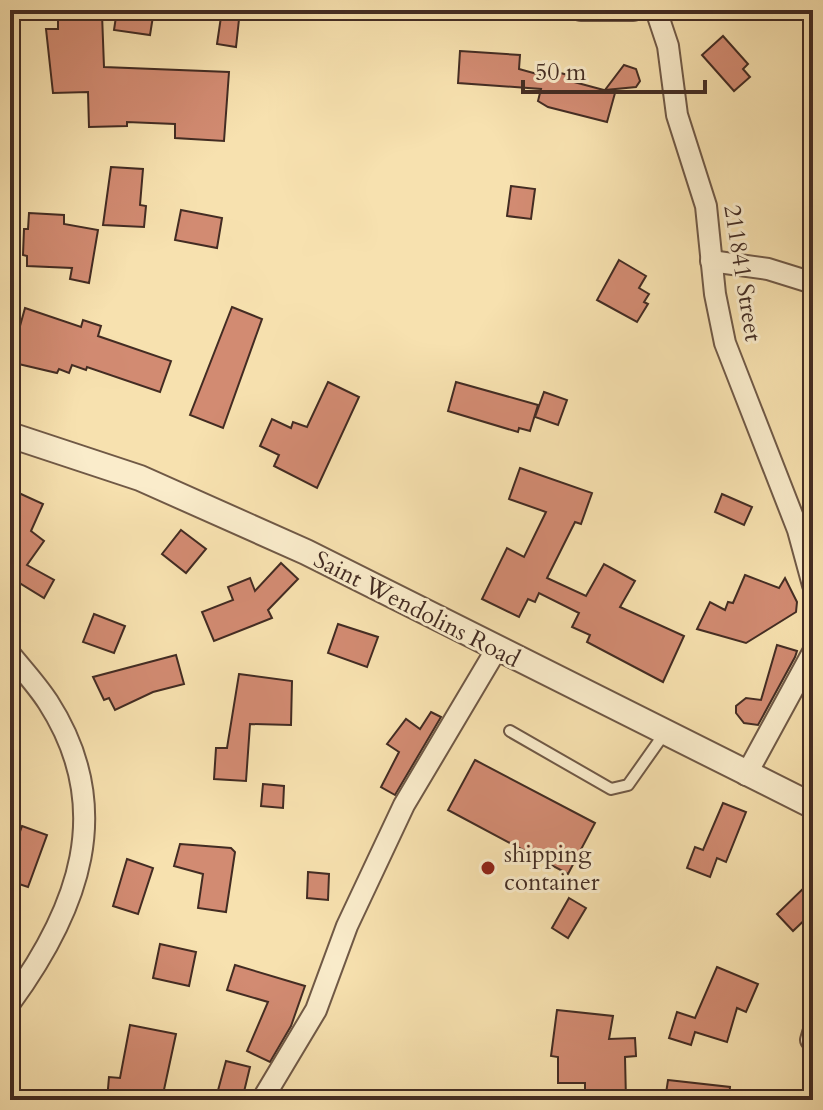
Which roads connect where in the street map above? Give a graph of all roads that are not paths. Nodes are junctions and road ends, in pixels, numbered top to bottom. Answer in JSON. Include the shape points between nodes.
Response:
{"nodes":[{"id":1,"x":581,"y":10,"type":"edge"},
{"id":2,"x":633,"y":10,"type":"edge"},
{"id":3,"x":656,"y":10,"type":"edge"},
{"id":4,"x":711,"y":261,"type":"junction"},
{"id":5,"x":813,"y":283,"type":"edge"},
{"id":6,"x":10,"y":435,"type":"edge"},
{"id":7,"x":813,"y":585,"type":"edge"},
{"id":8,"x":496,"y":650,"type":"junction"},
{"id":9,"x":813,"y":652,"type":"edge"},
{"id":10,"x":10,"y":654,"type":"edge"},
{"id":11,"x":510,"y":731,"type":"dead end"},
{"id":12,"x":664,"y":734,"type":"junction"},
{"id":13,"x":746,"y":775,"type":"junction"},
{"id":14,"x":813,"y":806,"type":"edge"},
{"id":15,"x":10,"y":1003,"type":"edge"},
{"id":16,"x":262,"y":1100,"type":"edge"}],
"edges":[{"from":1,"to":2,"type":"street"},
{"from":3,"to":4,"type":"street","name":"211841 Street","via":[[668,46],[677,115],[706,206]]},
{"from":4,"to":5,"type":"street","via":[[768,269]]},
{"from":4,"to":7,"type":"street","name":"211841 Street","via":[[725,343],[798,530]]},
{"from":6,"to":8,"type":"street","name":"Saint Wendolins Road","via":[[140,478],[306,552]]},
{"from":8,"to":12,"type":"street","name":"Saint Wendolins Road"},
{"from":8,"to":16,"type":"street","via":[[404,805],[347,926],[316,1010]]},
{"from":9,"to":13,"type":"street"},
{"from":10,"to":15,"type":"street","via":[[48,702],[69,742],[82,789],[84,843],[73,897]]},
{"from":11,"to":12,"type":"lane","via":[[619,790]]},
{"from":12,"to":13,"type":"street","name":"Saint Wendolins Road"},
{"from":13,"to":14,"type":"street","name":"Saint Wendolins Road"}]}
